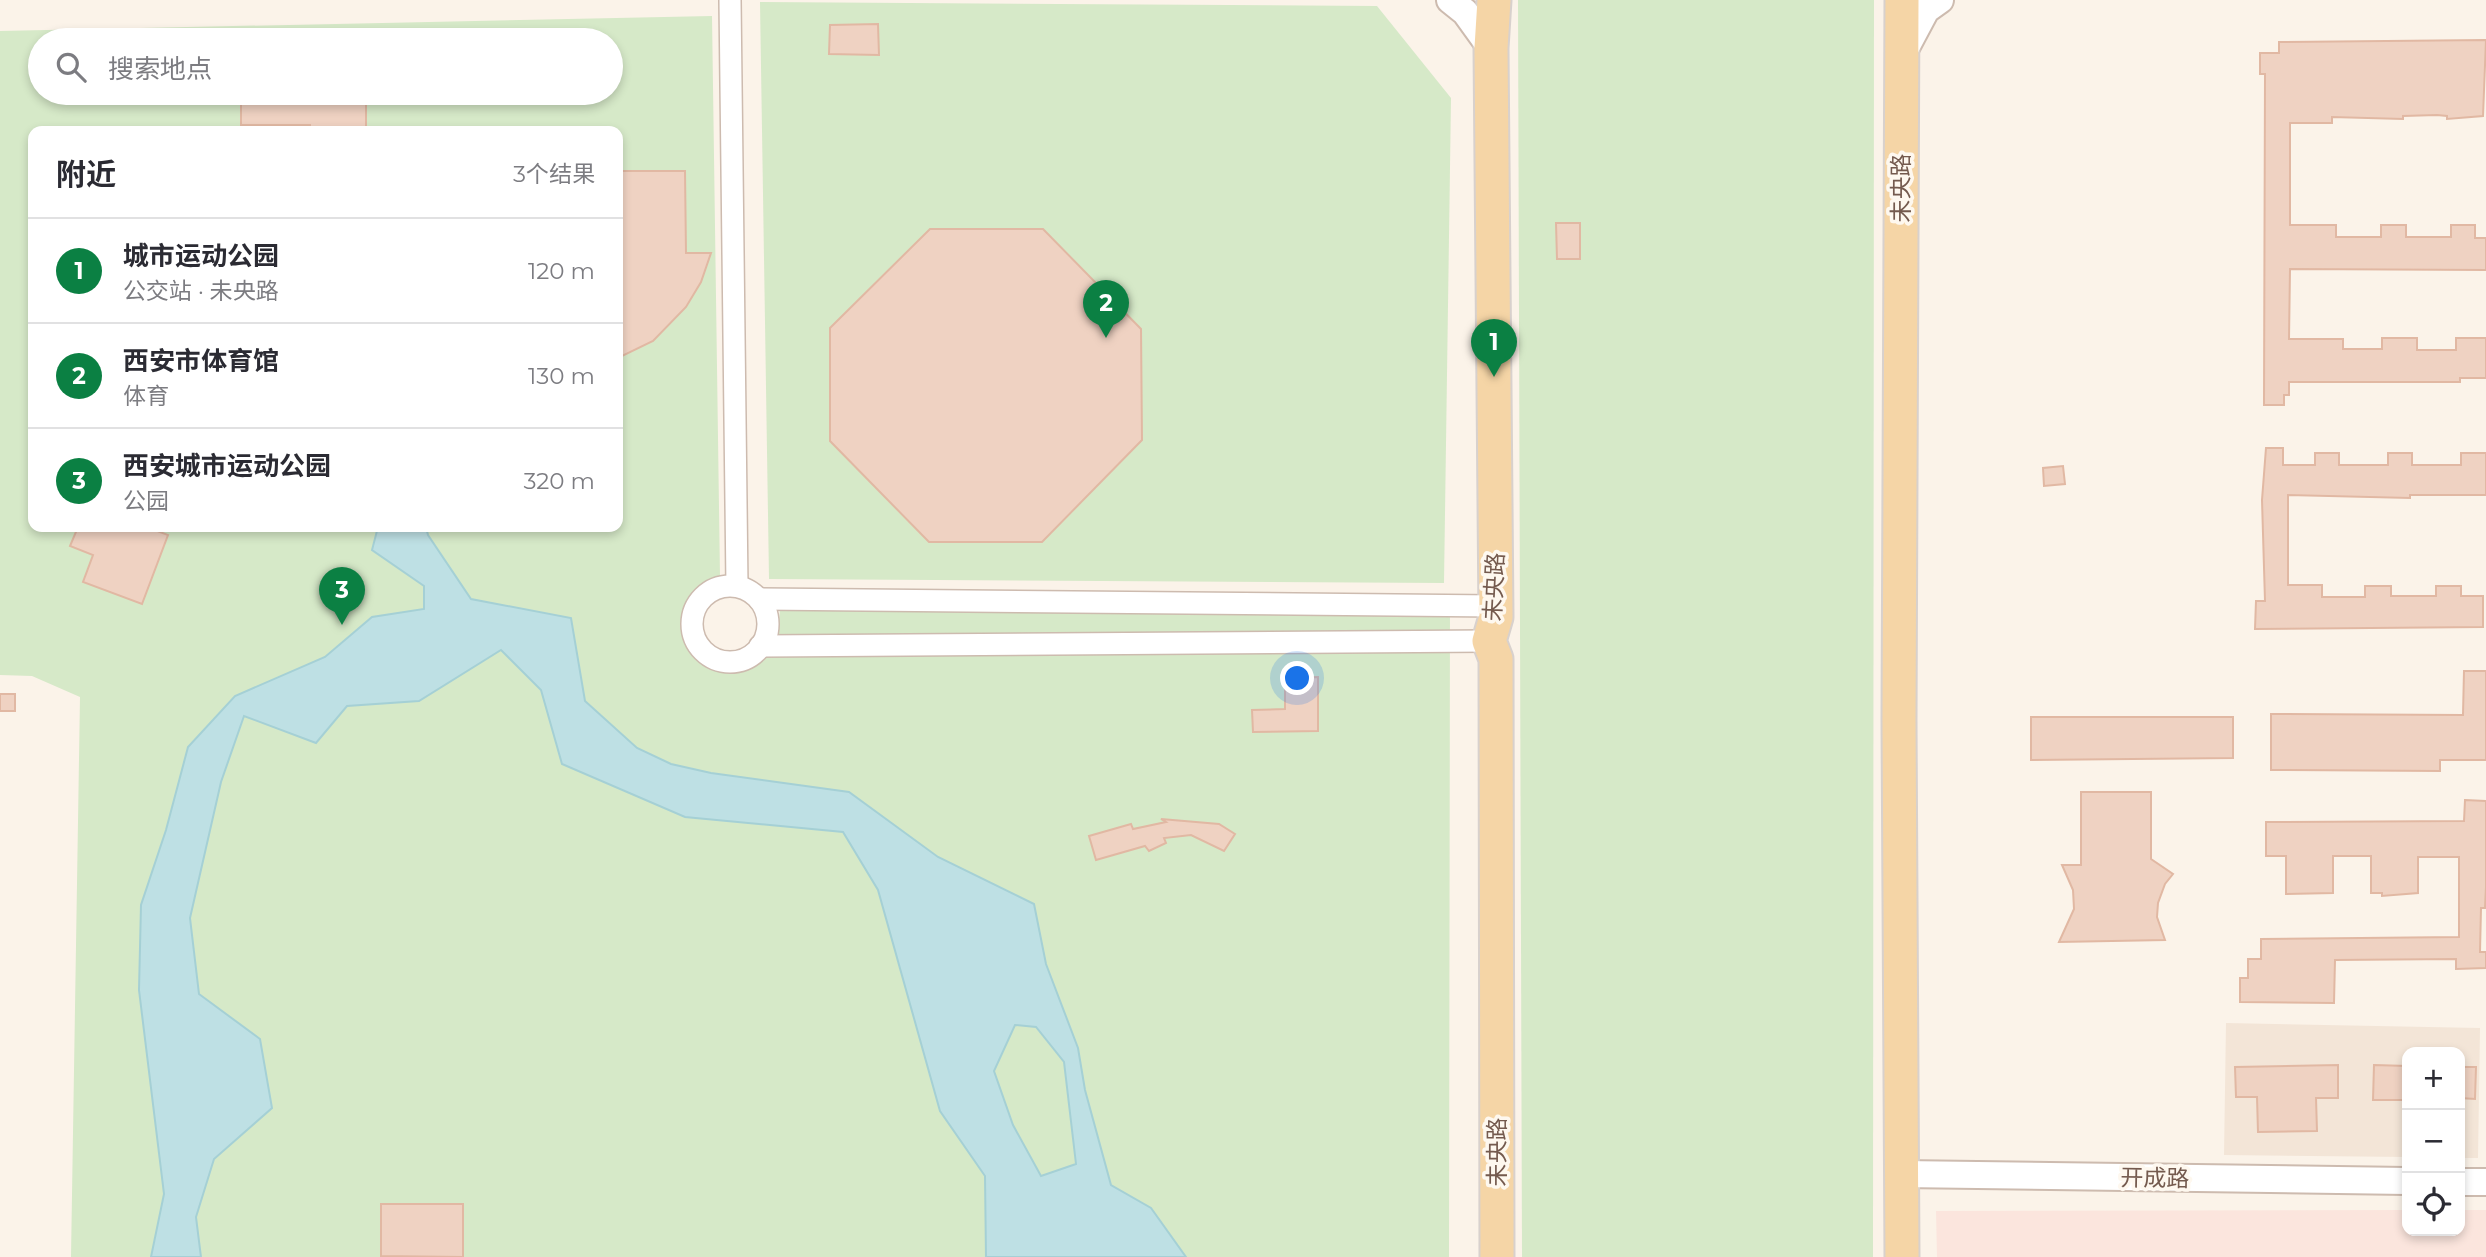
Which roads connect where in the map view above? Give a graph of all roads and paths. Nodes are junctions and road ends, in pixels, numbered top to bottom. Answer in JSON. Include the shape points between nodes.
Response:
{"nodes":[{"id":1,"x":730,"y":0,"type":"edge"},
{"id":2,"x":1450,"y":0,"type":"edge"},
{"id":3,"x":1494,"y":0,"type":"edge"},
{"id":4,"x":1902,"y":0,"type":"edge"},
{"id":5,"x":1940,"y":0,"type":"edge"},
{"id":6,"x":1492,"y":48,"type":"junction"},
{"id":7,"x":1902,"y":57,"type":"junction"},
{"id":8,"x":737,"y":586,"type":"junction"},
{"id":9,"x":759,"y":600,"type":"junction"},
{"id":10,"x":1496,"y":606,"type":"junction"},
{"id":11,"x":1489,"y":641,"type":"junction"},
{"id":12,"x":760,"y":646,"type":"junction"},
{"id":13,"x":1902,"y":1174,"type":"junction"},
{"id":14,"x":2402,"y":1181,"type":"edge"},
{"id":15,"x":2465,"y":1182,"type":"edge"},
{"id":16,"x":2486,"y":1182,"type":"edge"},
{"id":17,"x":1497,"y":1257,"type":"edge"},
{"id":18,"x":1902,"y":1257,"type":"edge"}],
"edges":[{"from":1,"to":8,"type":"street"},
{"from":2,"to":6,"type":"street"},
{"from":3,"to":6,"type":"main road","name":"未央路"},
{"from":4,"to":7,"type":"main road","name":"未央路"},
{"from":5,"to":7,"type":"street","via":[[1926,10]]},
{"from":6,"to":10,"type":"main road","name":"未央路"},
{"from":7,"to":13,"type":"main road","name":"未央路"},
{"from":8,"to":9,"type":"street"},
{"from":8,"to":12,"type":"street","via":[[712,590],[702,598],[695,609],[693,633],[706,654],[729,662],[741,660]]},
{"from":9,"to":10,"type":"street"},
{"from":9,"to":12,"type":"street","via":[[768,623]]},
{"from":10,"to":11,"type":"main road","name":"未央路"},
{"from":11,"to":12,"type":"street"},
{"from":11,"to":17,"type":"main road","name":"未央路","via":[[1496,659]]},
{"from":13,"to":14,"type":"street","name":"开成路"},
{"from":13,"to":18,"type":"main road","name":"未央路"},
{"from":15,"to":16,"type":"street"}]}
